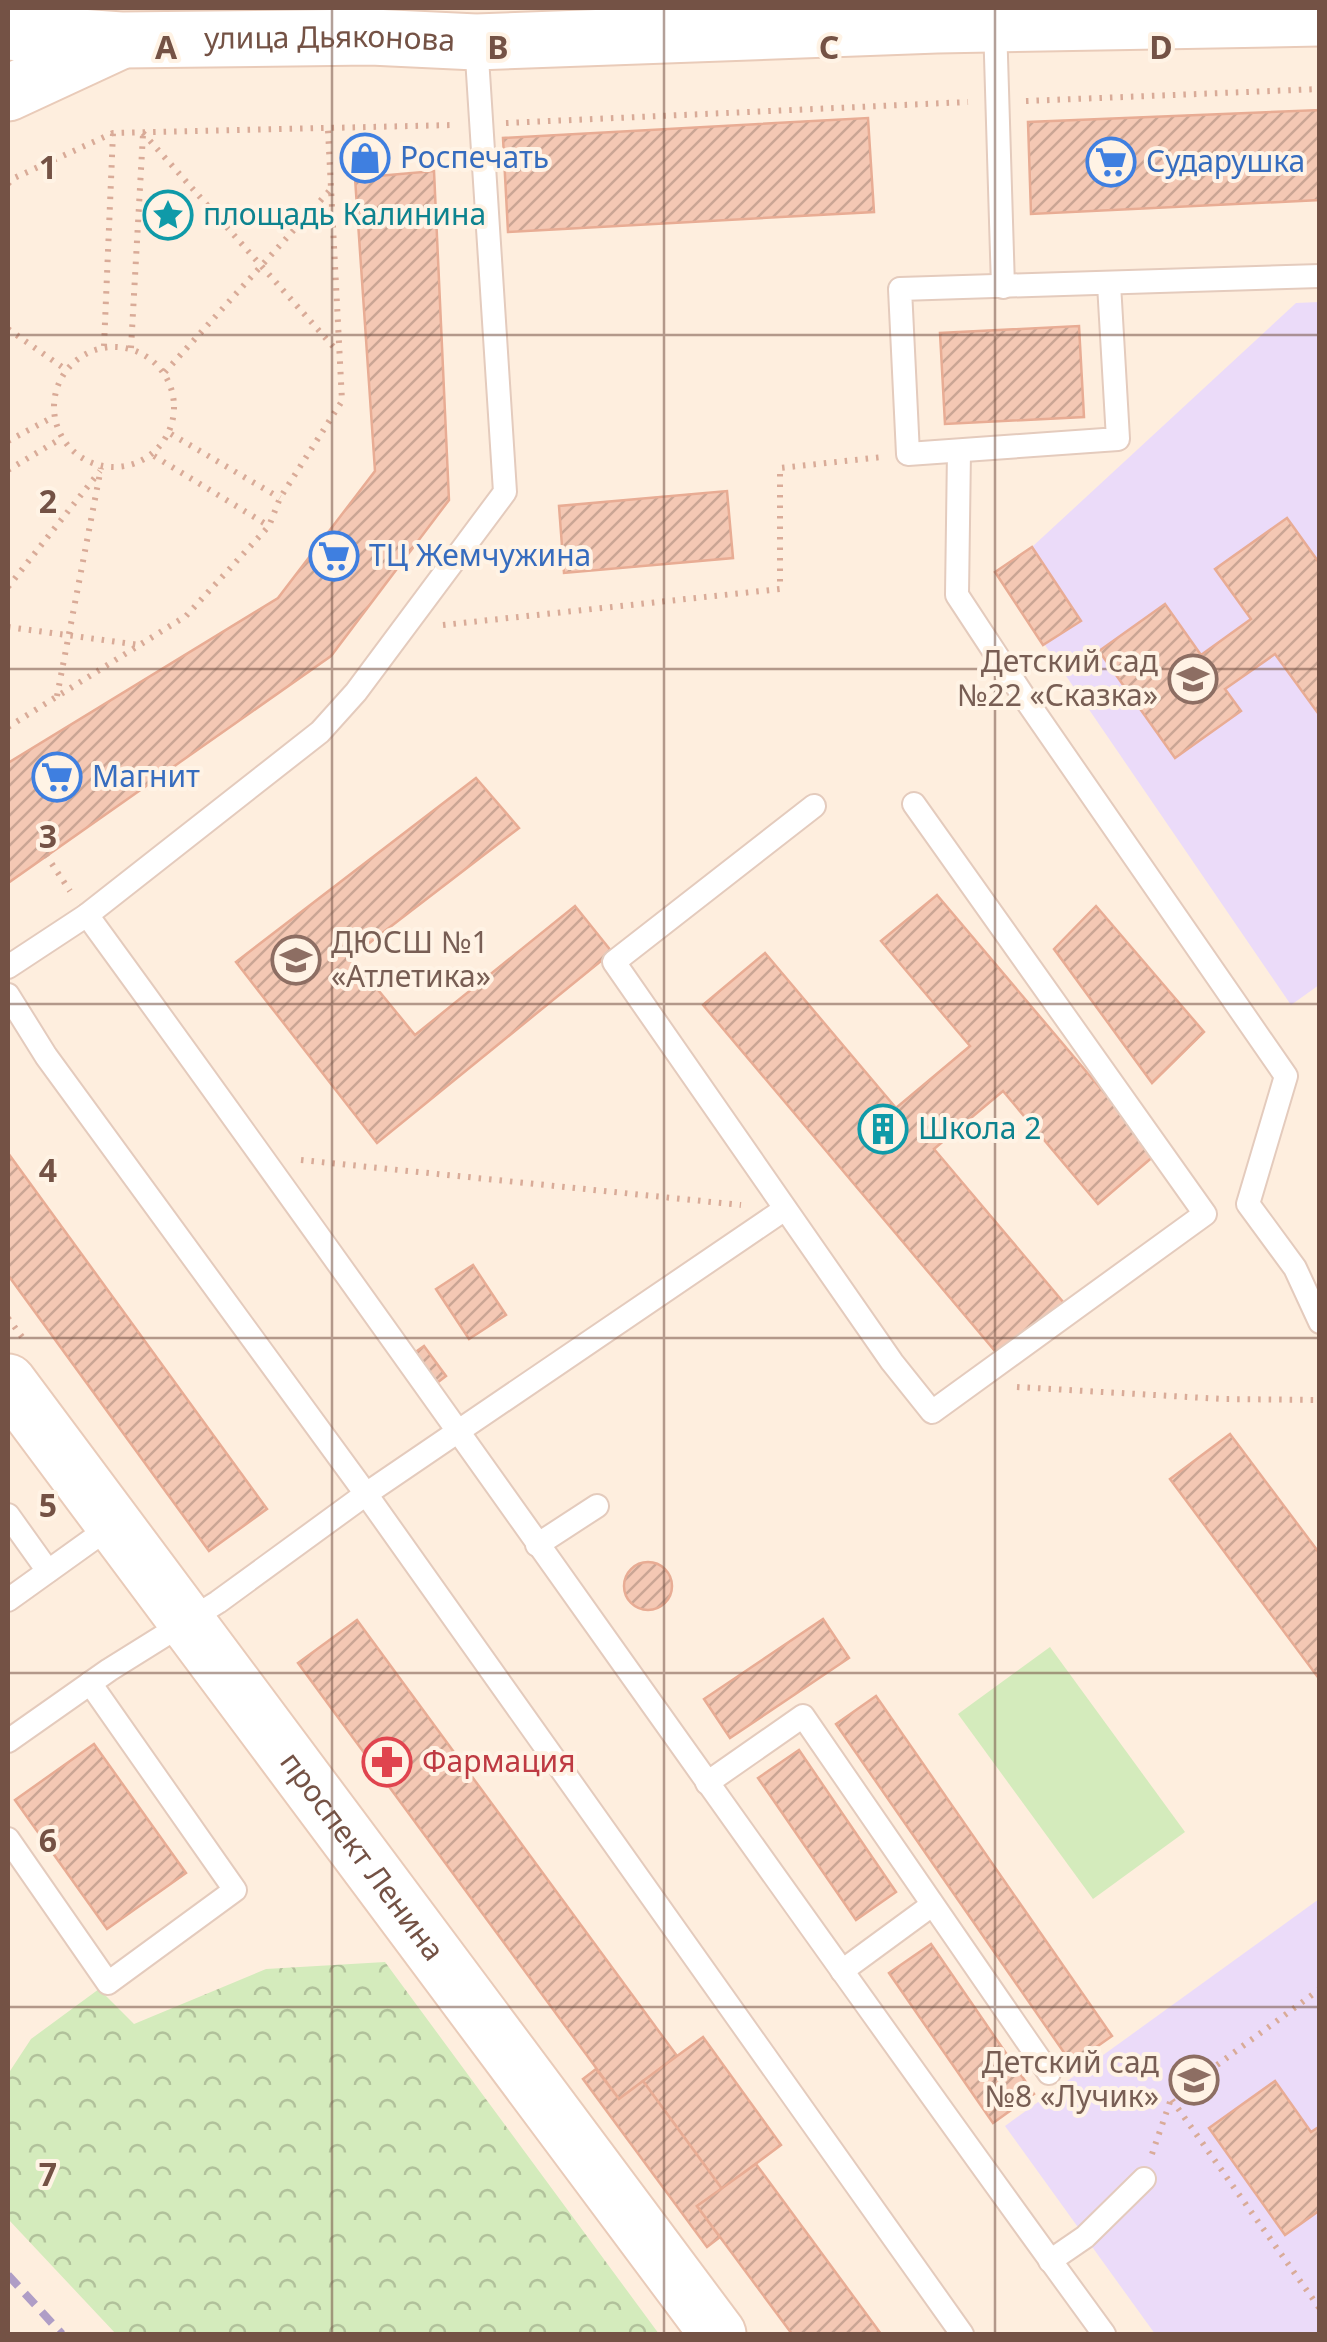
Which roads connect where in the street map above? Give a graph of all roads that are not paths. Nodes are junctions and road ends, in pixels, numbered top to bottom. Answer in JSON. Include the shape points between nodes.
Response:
{"nodes":[{"id":1,"x":927,"y":16,"type":"edge"},
{"id":2,"x":1320,"y":18,"type":"edge"},
{"id":3,"x":372,"y":22,"type":"edge"},
{"id":4,"x":995,"y":24,"type":"junction"},
{"id":5,"x":8,"y":32,"type":"edge"},
{"id":6,"x":121,"y":40,"type":"junction"},
{"id":7,"x":476,"y":42,"type":"junction"},
{"id":8,"x":8,"y":93,"type":"edge"},
{"id":9,"x":1320,"y":276,"type":"edge"},
{"id":10,"x":1108,"y":284,"type":"junction"},
{"id":11,"x":1003,"y":287,"type":"junction"},
{"id":12,"x":958,"y":451,"type":"junction"},
{"id":13,"x":914,"y":804,"type":"dead end"},
{"id":14,"x":814,"y":806,"type":"dead end"},
{"id":15,"x":87,"y":915,"type":"junction"},
{"id":16,"x":8,"y":967,"type":"edge"},
{"id":17,"x":8,"y":995,"type":"edge"},
{"id":18,"x":786,"y":1209,"type":"junction"},
{"id":19,"x":1320,"y":1322,"type":"edge"},
{"id":20,"x":8,"y":1382,"type":"edge"},
{"id":21,"x":458,"y":1433,"type":"junction"},
{"id":22,"x":366,"y":1494,"type":"junction"},
{"id":23,"x":597,"y":1506,"type":"dead end"},
{"id":24,"x":8,"y":1515,"type":"edge"},
{"id":25,"x":114,"y":1524,"type":"junction"},
{"id":26,"x":537,"y":1545,"type":"junction"},
{"id":27,"x":48,"y":1572,"type":"junction"},
{"id":28,"x":8,"y":1600,"type":"edge"},
{"id":29,"x":188,"y":1623,"type":"junction"},
{"id":30,"x":90,"y":1683,"type":"junction"},
{"id":31,"x":8,"y":1741,"type":"edge"},
{"id":32,"x":707,"y":1784,"type":"junction"},
{"id":33,"x":8,"y":1838,"type":"edge"},
{"id":34,"x":932,"y":1905,"type":"junction"},
{"id":35,"x":842,"y":1972,"type":"junction"},
{"id":36,"x":1049,"y":2073,"type":"dead end"},
{"id":37,"x":1144,"y":2179,"type":"road end"},
{"id":38,"x":1050,"y":2261,"type":"junction"},
{"id":39,"x":718,"y":2334,"type":"edge"},
{"id":40,"x":962,"y":2334,"type":"edge"},
{"id":41,"x":1104,"y":2334,"type":"edge"}],
"edges":[{"from":1,"to":4,"type":"main road","name":"улица Дьяконова"},
{"from":1,"to":7,"type":"main road","name":"улица Дьяконова"},
{"from":2,"to":4,"type":"main road","name":"улица Дьяконова"},
{"from":3,"to":6,"type":"main road","name":"улица Дьяконова"},
{"from":3,"to":7,"type":"main road","name":"улица Дьяконова"},
{"from":4,"to":11,"type":"lane"},
{"from":5,"to":6,"type":"main road","name":"улица Дьяконова"},
{"from":6,"to":8,"type":"main road","name":"улица Дьяконова"},
{"from":7,"to":15,"type":"lane","via":[[505,492],[320,732]]},
{"from":9,"to":10,"type":"lane"},
{"from":10,"to":11,"type":"lane"},
{"from":10,"to":12,"type":"lane","via":[[1118,440]]},
{"from":11,"to":12,"type":"lane","via":[[900,289],[908,454]]},
{"from":12,"to":19,"type":"lane","via":[[957,595],[1286,1076],[1248,1204],[1295,1268]]},
{"from":13,"to":18,"type":"lane","via":[[1205,1214],[932,1412]]},
{"from":14,"to":18,"type":"lane","via":[[614,962]]},
{"from":15,"to":16,"type":"lane"},
{"from":15,"to":21,"type":"lane"},
{"from":17,"to":22,"type":"lane"},
{"from":18,"to":21,"type":"lane"},
{"from":20,"to":25,"type":"main road","name":"проспект Ленина"},
{"from":21,"to":22,"type":"lane"},
{"from":21,"to":26,"type":"lane"},
{"from":22,"to":29,"type":"lane"},
{"from":22,"to":40,"type":"lane"},
{"from":23,"to":26,"type":"lane"},
{"from":24,"to":27,"type":"lane"},
{"from":25,"to":27,"type":"lane"},
{"from":25,"to":29,"type":"main road","name":"проспект Ленина"},
{"from":26,"to":32,"type":"lane"},
{"from":27,"to":28,"type":"lane"},
{"from":29,"to":30,"type":"lane"},
{"from":29,"to":39,"type":"main road","name":"проспект Ленина"},
{"from":30,"to":31,"type":"lane"},
{"from":30,"to":33,"type":"lane","via":[[235,1890],[108,1982]]},
{"from":32,"to":34,"type":"lane","via":[[802,1716]]},
{"from":32,"to":35,"type":"lane"},
{"from":34,"to":35,"type":"lane"},
{"from":34,"to":36,"type":"lane"},
{"from":35,"to":38,"type":"lane"},
{"from":37,"to":38,"type":"lane","via":[[1085,2238]]},
{"from":38,"to":41,"type":"lane"}]}
